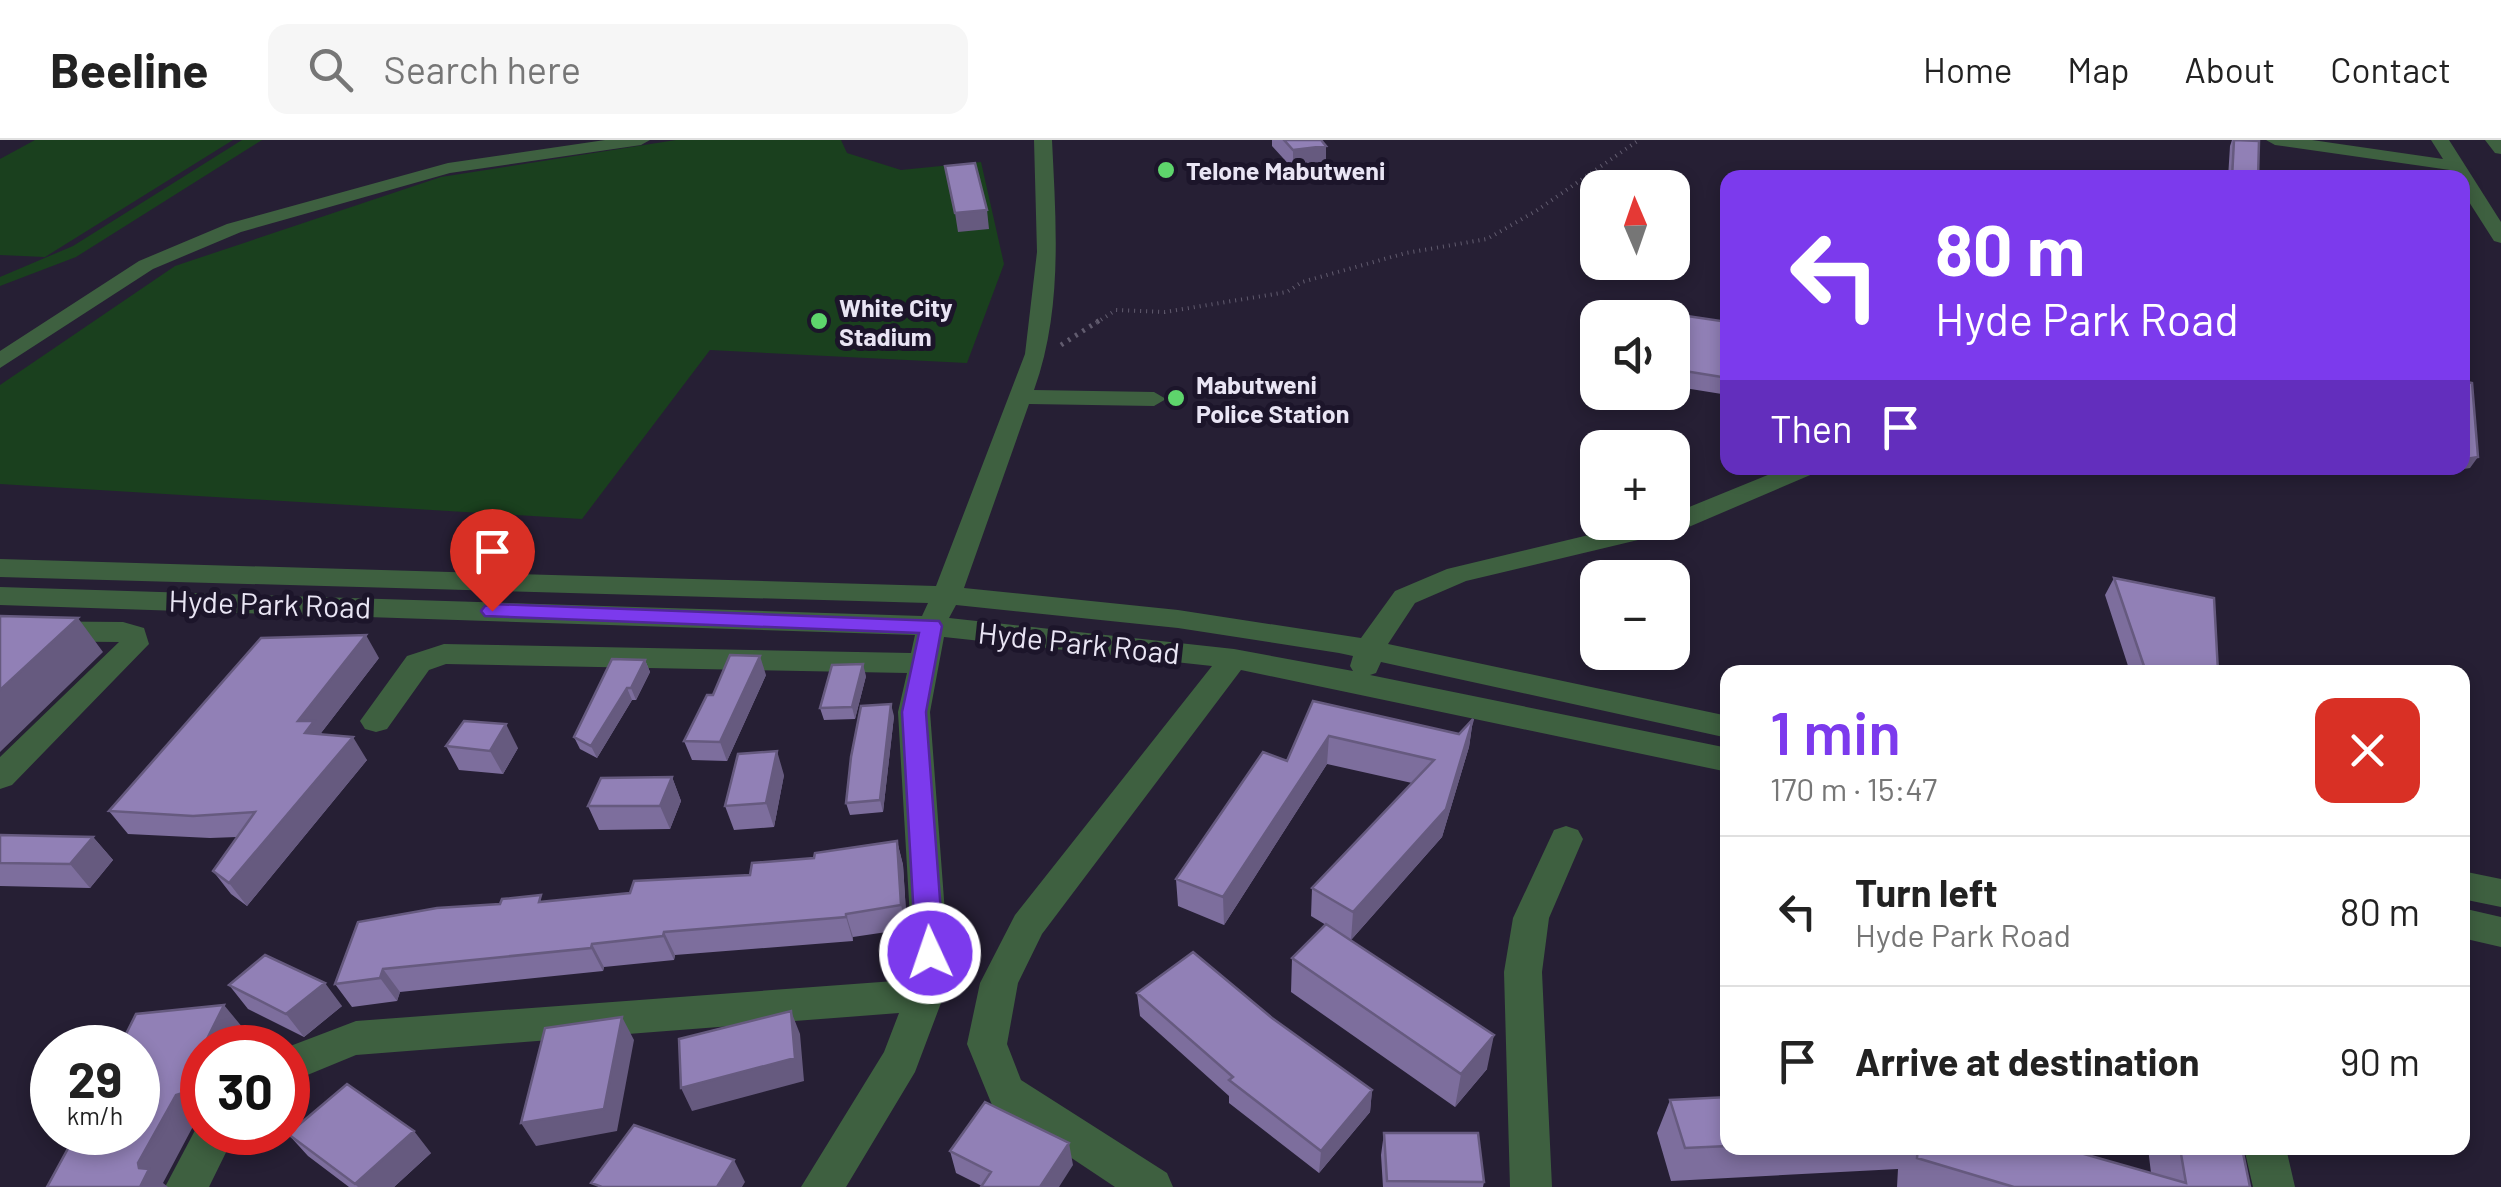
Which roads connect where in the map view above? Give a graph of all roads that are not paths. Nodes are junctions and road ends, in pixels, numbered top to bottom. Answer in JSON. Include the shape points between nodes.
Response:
{"nodes":[{"id":1,"x":641,"y":140,"type":"edge"},
{"id":2,"x":1043,"y":140,"type":"edge"},
{"id":3,"x":2274,"y":140,"type":"edge"},
{"id":4,"x":2440,"y":140,"type":"edge"},
{"id":5,"x":2494,"y":140,"type":"edge"},
{"id":6,"x":2501,"y":149,"type":"edge"},
{"id":7,"x":2458,"y":166,"type":"junction"},
{"id":8,"x":2460,"y":170,"type":"edge"},
{"id":9,"x":2470,"y":186,"type":"edge"},
{"id":10,"x":2501,"y":238,"type":"edge"},
{"id":11,"x":0,"y":361,"type":"edge"},
{"id":12,"x":1020,"y":397,"type":"junction"},
{"id":13,"x":1154,"y":399,"type":"dead end"},
{"id":14,"x":1789,"y":475,"type":"edge"},
{"id":15,"x":0,"y":568,"type":"edge"},
{"id":16,"x":0,"y":596,"type":"edge"},
{"id":17,"x":939,"y":610,"type":"junction"},
{"id":18,"x":0,"y":631,"type":"edge"},
{"id":19,"x":1369,"y":649,"type":"junction"},
{"id":20,"x":1234,"y":660,"type":"junction"},
{"id":21,"x":921,"y":664,"type":"junction"},
{"id":22,"x":1360,"y":683,"type":"junction"},
{"id":23,"x":376,"y":720,"type":"dead end"},
{"id":24,"x":1720,"y":724,"type":"edge"},
{"id":25,"x":1720,"y":758,"type":"edge"},
{"id":26,"x":0,"y":777,"type":"edge"},
{"id":27,"x":1566,"y":839,"type":"dead end"},
{"id":28,"x":2470,"y":887,"type":"edge"},
{"id":29,"x":2501,"y":893,"type":"edge"},
{"id":30,"x":2470,"y":925,"type":"edge"},
{"id":31,"x":2501,"y":932,"type":"edge"},
{"id":32,"x":925,"y":995,"type":"junction"},
{"id":33,"x":310,"y":1054,"type":"edge"},
{"id":34,"x":203,"y":1155,"type":"edge"},
{"id":35,"x":2267,"y":1155,"type":"edge"},
{"id":36,"x":186,"y":1187,"type":"edge"},
{"id":37,"x":822,"y":1187,"type":"edge"},
{"id":38,"x":1152,"y":1187,"type":"edge"},
{"id":39,"x":1531,"y":1187,"type":"edge"},
{"id":40,"x":2274,"y":1187,"type":"edge"}],
"edges":[{"from":1,"to":11,"type":"street","via":[[448,161],[234,228],[146,265]]},
{"from":2,"to":12,"type":"street","via":[[1047,252],[1036,354]]},
{"from":3,"to":7,"type":"street"},
{"from":4,"to":7,"type":"street"},
{"from":5,"to":6,"type":"street"},
{"from":7,"to":8,"type":"street"},
{"from":9,"to":10,"type":"street"},
{"from":12,"to":13,"type":"street"},
{"from":12,"to":17,"type":"street"},
{"from":14,"to":19,"type":"street","via":[[1675,523],[1457,575],[1405,597]]},
{"from":15,"to":17,"type":"street","name":"Hyde Park Road"},
{"from":16,"to":17,"type":"street","name":"Hyde Park Road"},
{"from":17,"to":19,"type":"street","name":"Hyde Park Road","via":[[1178,619]]},
{"from":17,"to":20,"type":"street","name":"Hyde Park Road"},
{"from":17,"to":21,"type":"street"},
{"from":18,"to":26,"type":"street","via":[[134,636],[134,644]]},
{"from":19,"to":22,"type":"street"},
{"from":19,"to":24,"type":"street","name":"Hyde Park Road"},
{"from":20,"to":22,"type":"street","name":"Hyde Park Road"},
{"from":20,"to":38,"type":"street","via":[[1028,925],[999,982],[987,1044],[1006,1092]]},
{"from":21,"to":23,"type":"street","via":[[444,654],[418,662]]},
{"from":21,"to":32,"type":"street","via":[[914,712],[930,953]]},
{"from":22,"to":25,"type":"street","name":"Hyde Park Road"},
{"from":27,"to":39,"type":"street","via":[[1532,918],[1524,972]]},
{"from":28,"to":29,"type":"street"},
{"from":30,"to":31,"type":"street"},
{"from":32,"to":33,"type":"street","via":[[356,1038]]},
{"from":32,"to":37,"type":"street","via":[[901,1060]]},
{"from":34,"to":36,"type":"street"},
{"from":35,"to":40,"type":"street"}]}
